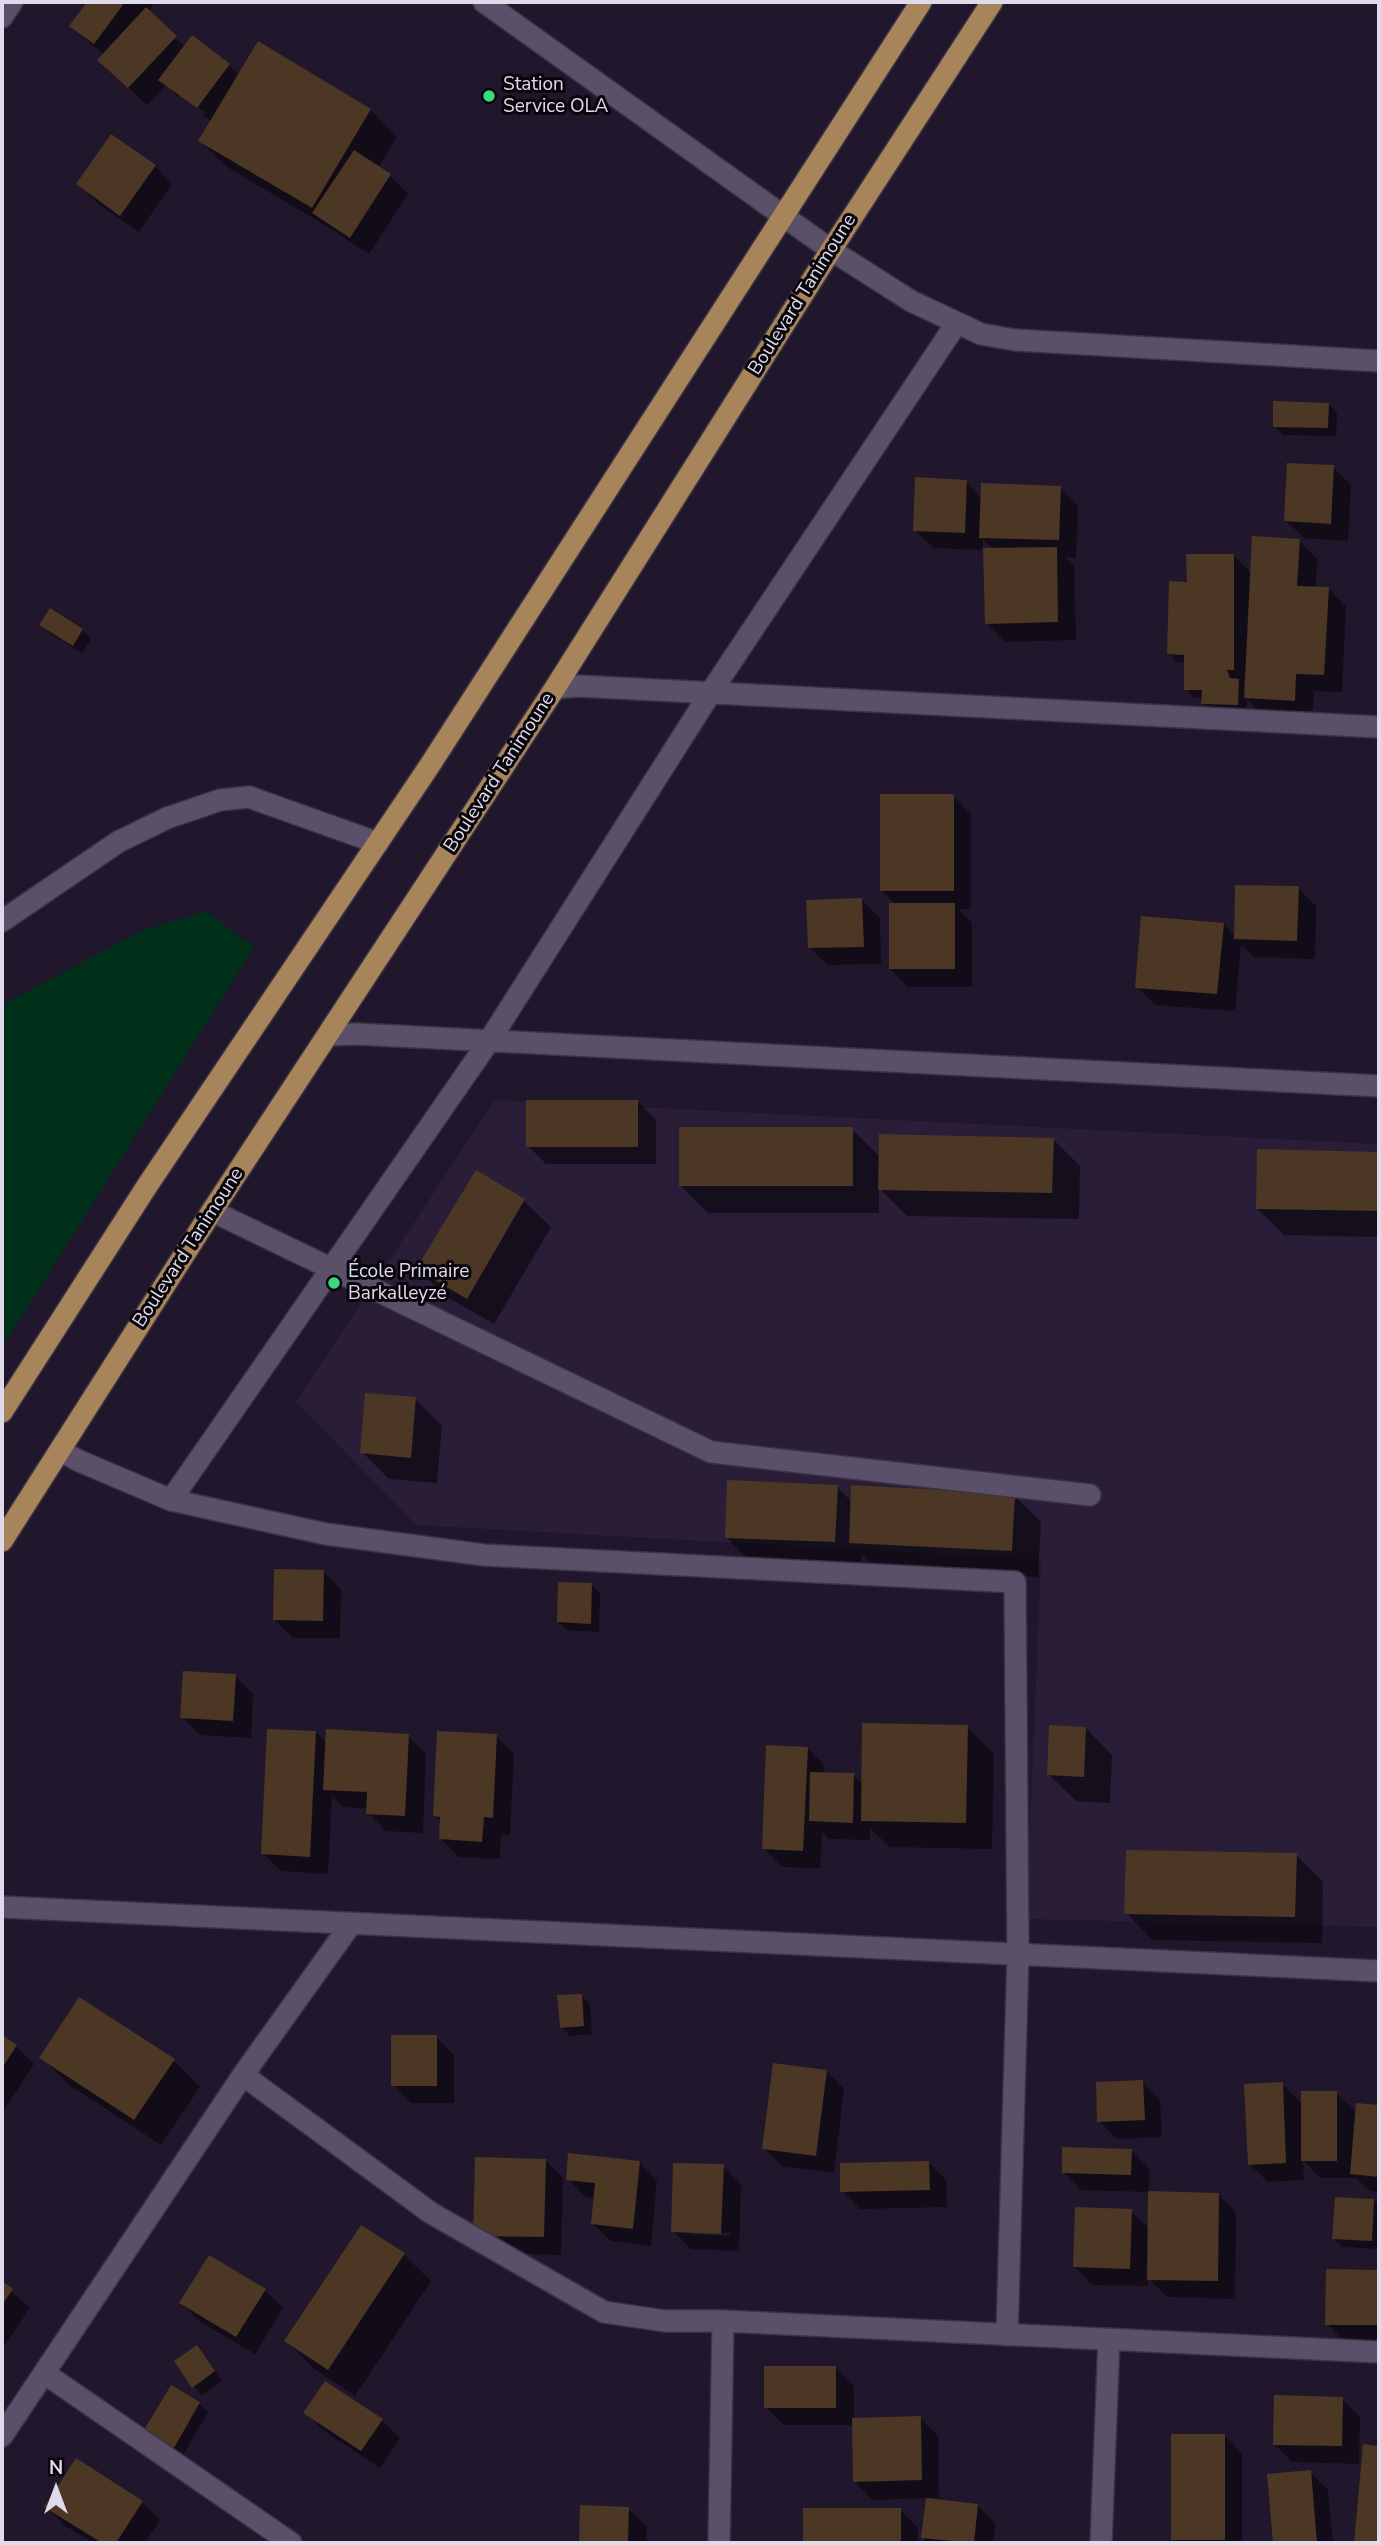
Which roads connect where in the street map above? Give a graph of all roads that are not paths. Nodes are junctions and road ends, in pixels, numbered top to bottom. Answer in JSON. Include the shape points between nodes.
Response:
{"nodes":[{"id":1,"x":12,"y":2,"type":"edge"},
{"id":2,"x":484,"y":2,"type":"edge"},
{"id":3,"x":921,"y":2,"type":"edge"},
{"id":4,"x":992,"y":2,"type":"edge"},
{"id":5,"x":2,"y":17,"type":"edge"},
{"id":6,"x":782,"y":214,"type":"junction"},
{"id":7,"x":831,"y":250,"type":"junction"},
{"id":8,"x":956,"y":324,"type":"junction"},
{"id":9,"x":1379,"y":361,"type":"edge"},
{"id":10,"x":555,"y":688,"type":"junction"},
{"id":11,"x":711,"y":692,"type":"junction"},
{"id":12,"x":1379,"y":727,"type":"edge"},
{"id":13,"x":378,"y":843,"type":"junction"},
{"id":14,"x":2,"y":921,"type":"edge"},
{"id":15,"x":329,"y":1035,"type":"junction"},
{"id":16,"x":489,"y":1041,"type":"junction"},
{"id":17,"x":1379,"y":1086,"type":"edge"},
{"id":18,"x":212,"y":1210,"type":"junction"},
{"id":19,"x":331,"y":1268,"type":"junction"},
{"id":20,"x":2,"y":1412,"type":"edge"},
{"id":21,"x":60,"y":1450,"type":"junction"},
{"id":22,"x":1090,"y":1495,"type":"dead end"},
{"id":23,"x":171,"y":1500,"type":"junction"},
{"id":24,"x":2,"y":1541,"type":"edge"},
{"id":25,"x":2,"y":1907,"type":"edge"},
{"id":26,"x":351,"y":1924,"type":"junction"},
{"id":27,"x":1018,"y":1954,"type":"junction"},
{"id":28,"x":1379,"y":1971,"type":"edge"},
{"id":29,"x":243,"y":2075,"type":"junction"},
{"id":30,"x":723,"y":2321,"type":"junction"},
{"id":31,"x":1007,"y":2335,"type":"junction"},
{"id":32,"x":1109,"y":2339,"type":"junction"},
{"id":33,"x":1379,"y":2352,"type":"edge"},
{"id":34,"x":44,"y":2374,"type":"junction"},
{"id":35,"x":2,"y":2436,"type":"edge"},
{"id":36,"x":291,"y":2543,"type":"edge"},
{"id":37,"x":719,"y":2543,"type":"edge"},
{"id":38,"x":1101,"y":2543,"type":"edge"}],
"edges":[{"from":1,"to":5,"type":"street"},
{"from":2,"to":6,"type":"street"},
{"from":3,"to":6,"type":"main road"},
{"from":4,"to":7,"type":"main road","name":"Boulevard Tanimoune"},
{"from":6,"to":7,"type":"street"},
{"from":6,"to":13,"type":"main road"},
{"from":7,"to":8,"type":"street"},
{"from":7,"to":10,"type":"main road","name":"Boulevard Tanimoune"},
{"from":8,"to":9,"type":"street","via":[[1015,340]]},
{"from":8,"to":11,"type":"street"},
{"from":10,"to":11,"type":"street"},
{"from":10,"to":15,"type":"main road","name":"Boulevard Tanimoune"},
{"from":11,"to":12,"type":"street"},
{"from":11,"to":16,"type":"street"},
{"from":13,"to":14,"type":"street","via":[[249,797],[220,800],[167,818],[118,842]]},
{"from":13,"to":20,"type":"main road","via":[[147,1186]]},
{"from":15,"to":16,"type":"street"},
{"from":15,"to":18,"type":"main road","name":"Boulevard Tanimoune"},
{"from":16,"to":17,"type":"street"},
{"from":16,"to":19,"type":"street"},
{"from":18,"to":19,"type":"street"},
{"from":18,"to":21,"type":"main road","name":"Boulevard Tanimoune"},
{"from":19,"to":22,"type":"street","via":[[712,1452]]},
{"from":19,"to":23,"type":"street"},
{"from":21,"to":23,"type":"street"},
{"from":21,"to":24,"type":"main road","name":"Boulevard Tanimoune"},
{"from":23,"to":27,"type":"street","via":[[326,1534],[484,1555],[1014,1582]]},
{"from":25,"to":26,"type":"street"},
{"from":26,"to":27,"type":"street"},
{"from":26,"to":29,"type":"street"},
{"from":27,"to":28,"type":"street"},
{"from":27,"to":31,"type":"street"},
{"from":29,"to":30,"type":"street","via":[[431,2213],[604,2312],[653,2320]]},
{"from":29,"to":34,"type":"street"},
{"from":30,"to":31,"type":"street"},
{"from":30,"to":37,"type":"street"},
{"from":31,"to":32,"type":"street"},
{"from":32,"to":33,"type":"street"},
{"from":32,"to":38,"type":"street"},
{"from":34,"to":35,"type":"street"},
{"from":34,"to":36,"type":"street"}]}
